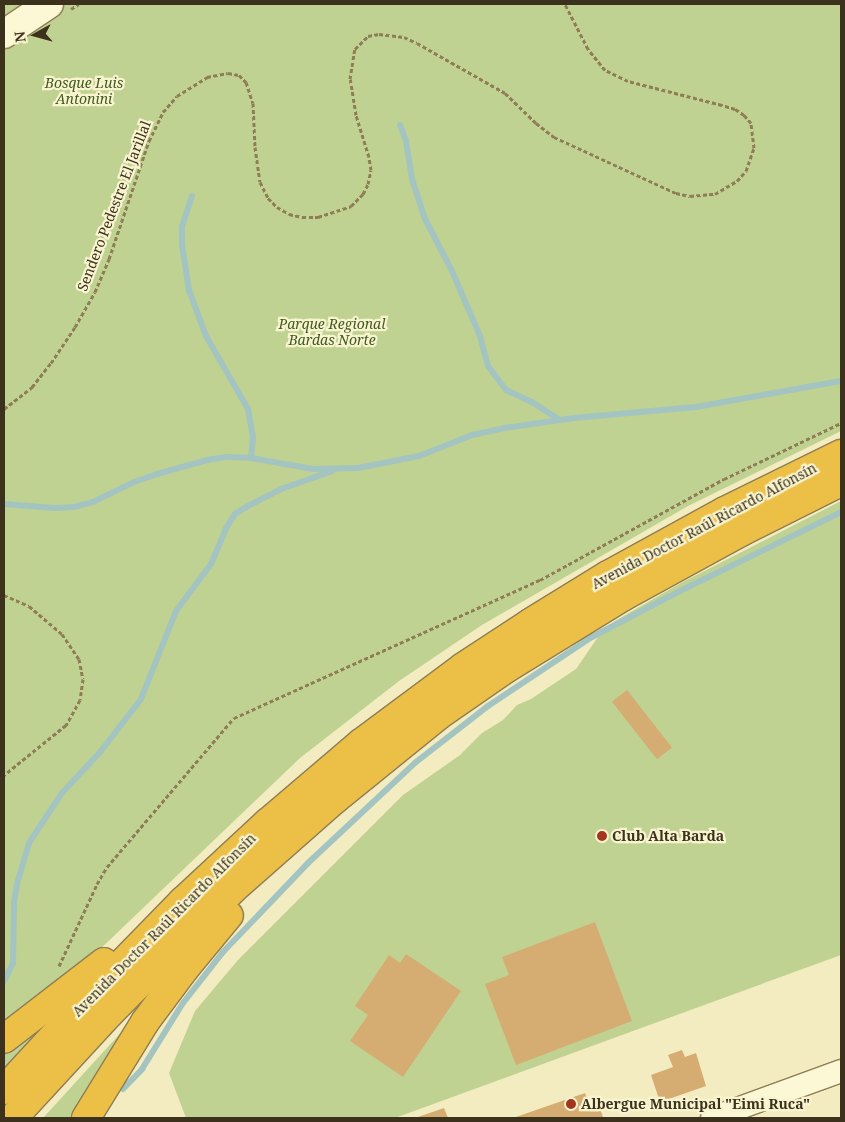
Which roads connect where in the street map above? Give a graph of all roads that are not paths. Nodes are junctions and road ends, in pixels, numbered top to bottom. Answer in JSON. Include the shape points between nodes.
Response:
{"nodes":[{"id":1,"x":49,"y":4,"type":"edge"},
{"id":2,"x":4,"y":34,"type":"edge"},
{"id":3,"x":841,"y":454,"type":"edge"},
{"id":4,"x":841,"y":482,"type":"edge"},
{"id":5,"x":297,"y":833,"type":"junction"},
{"id":6,"x":183,"y":901,"type":"junction"},
{"id":7,"x":5,"y":1037,"type":"edge"},
{"id":8,"x":840,"y":1075,"type":"edge"},
{"id":9,"x":4,"y":1090,"type":"edge"},
{"id":10,"x":13,"y":1118,"type":"edge"},
{"id":11,"x":86,"y":1118,"type":"edge"},
{"id":12,"x":712,"y":1118,"type":"edge"}],
"edges":[{"from":1,"to":2,"type":"main road"},
{"from":3,"to":6,"type":"highway","name":"Avenida Doctor Raúl Ricardo Alfonsín","via":[[647,553],[471,662],[330,768]]},
{"from":4,"to":5,"type":"highway","name":"Avenida Doctor Raúl Ricardo Alfonsín","via":[[666,572],[507,668],[410,737]]},
{"from":5,"to":10,"type":"highway","name":"Avenida Doctor Raúl Ricardo Alfonsín","via":[[260,863],[195,925]]},
{"from":5,"to":11,"type":"highway","via":[[166,993],[125,1052]]},
{"from":6,"to":7,"type":"highway"},
{"from":6,"to":9,"type":"highway","name":"Avenida Doctor Raúl Ricardo Alfonsín"},
{"from":8,"to":12,"type":"street"}]}
